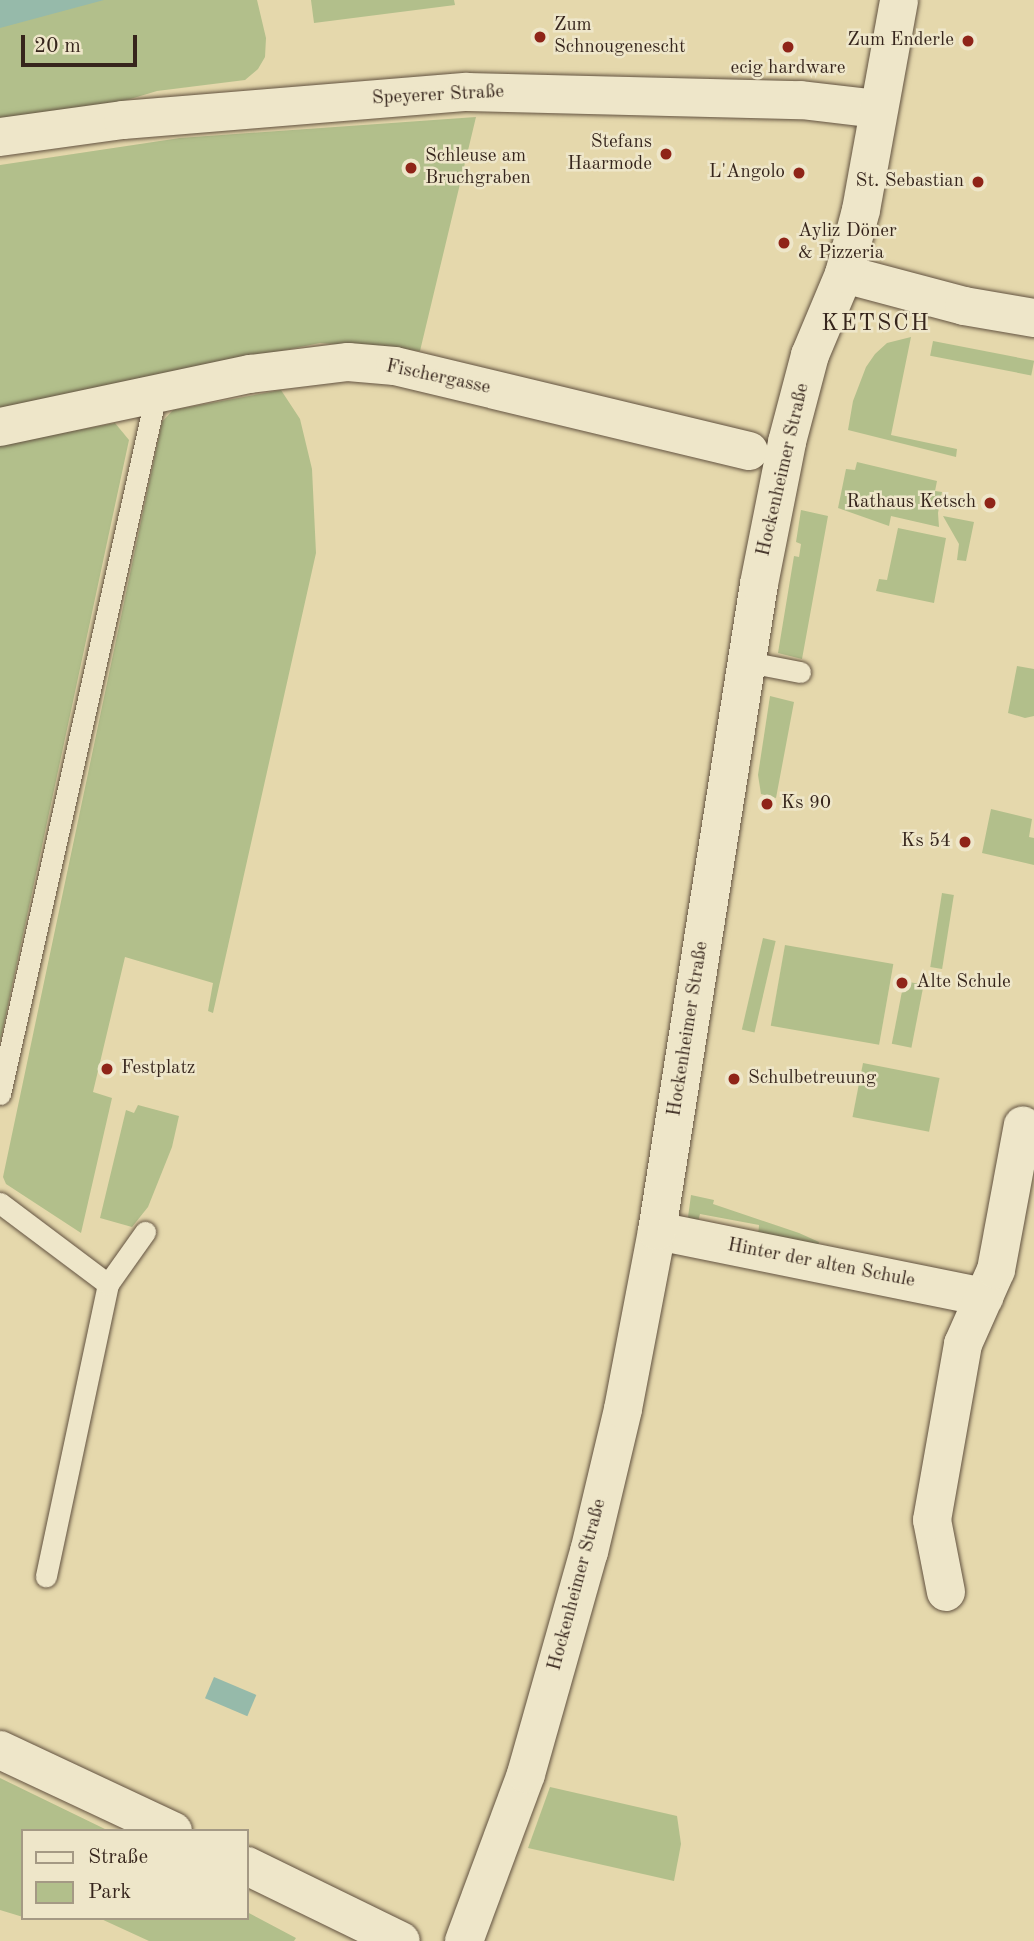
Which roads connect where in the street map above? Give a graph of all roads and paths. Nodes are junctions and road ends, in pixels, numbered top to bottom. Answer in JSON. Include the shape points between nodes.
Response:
{"nodes":[{"id":1,"x":899,"y":0,"type":"edge"},
{"id":2,"x":878,"y":109,"type":"junction"},
{"id":3,"x":0,"y":137,"type":"edge"},
{"id":4,"x":844,"y":274,"type":"junction"},
{"id":5,"x":1034,"y":318,"type":"edge"},
{"id":6,"x":156,"y":394,"type":"junction"},
{"id":7,"x":0,"y":427,"type":"edge"},
{"id":8,"x":749,"y":451,"type":"dead end"},
{"id":9,"x":748,"y":662,"type":"junction"},
{"id":10,"x":800,"y":672,"type":"dead end"},
{"id":11,"x":0,"y":1094,"type":"edge"},
{"id":12,"x":1023,"y":1125,"type":"dead end"},
{"id":13,"x":0,"y":1203,"type":"edge"},
{"id":14,"x":145,"y":1231,"type":"dead end"},
{"id":15,"x":657,"y":1231,"type":"junction"},
{"id":16,"x":108,"y":1284,"type":"junction"},
{"id":17,"x":985,"y":1297,"type":"junction"},
{"id":18,"x":46,"y":1576,"type":"dead end"},
{"id":19,"x":946,"y":1592,"type":"dead end"},
{"id":20,"x":0,"y":1750,"type":"edge"},
{"id":21,"x":169,"y":1829,"type":"edge"},
{"id":22,"x":248,"y":1867,"type":"edge"},
{"id":23,"x":384,"y":1938,"type":"edge"},
{"id":24,"x":464,"y":1941,"type":"edge"}],
"edges":[{"from":1,"to":2,"type":"street","name":"Hockenheimer Straße"},
{"from":2,"to":3,"type":"street","name":"Speyerer Straße","via":[[801,100],[467,92],[123,120]]},
{"from":2,"to":4,"type":"street","name":"Hockenheimer Straße","via":[[861,211]]},
{"from":4,"to":5,"type":"street","via":[[964,306]]},
{"from":4,"to":9,"type":"street","name":"Hockenheimer Straße","via":[[810,355],[787,442],[758,584]]},
{"from":6,"to":7,"type":"street","name":"Fischergasse"},
{"from":6,"to":8,"type":"street","name":"Fischergasse","via":[[306,366],[348,362],[395,366]]},
{"from":6,"to":11,"type":"lane"},
{"from":9,"to":10,"type":"lane"},
{"from":9,"to":15,"type":"street","name":"Hockenheimer Straße"},
{"from":12,"to":17,"type":"street","via":[[996,1269]]},
{"from":13,"to":16,"type":"lane"},
{"from":14,"to":16,"type":"lane"},
{"from":15,"to":17,"type":"street","name":"Hinter der alten Schule"},
{"from":15,"to":24,"type":"street","name":"Hockenheimer Straße","via":[[589,1552],[526,1774]]},
{"from":16,"to":18,"type":"lane"},
{"from":17,"to":19,"type":"street","via":[[963,1345],[932,1520]]},
{"from":20,"to":21,"type":"street"},
{"from":22,"to":23,"type":"street"}]}
